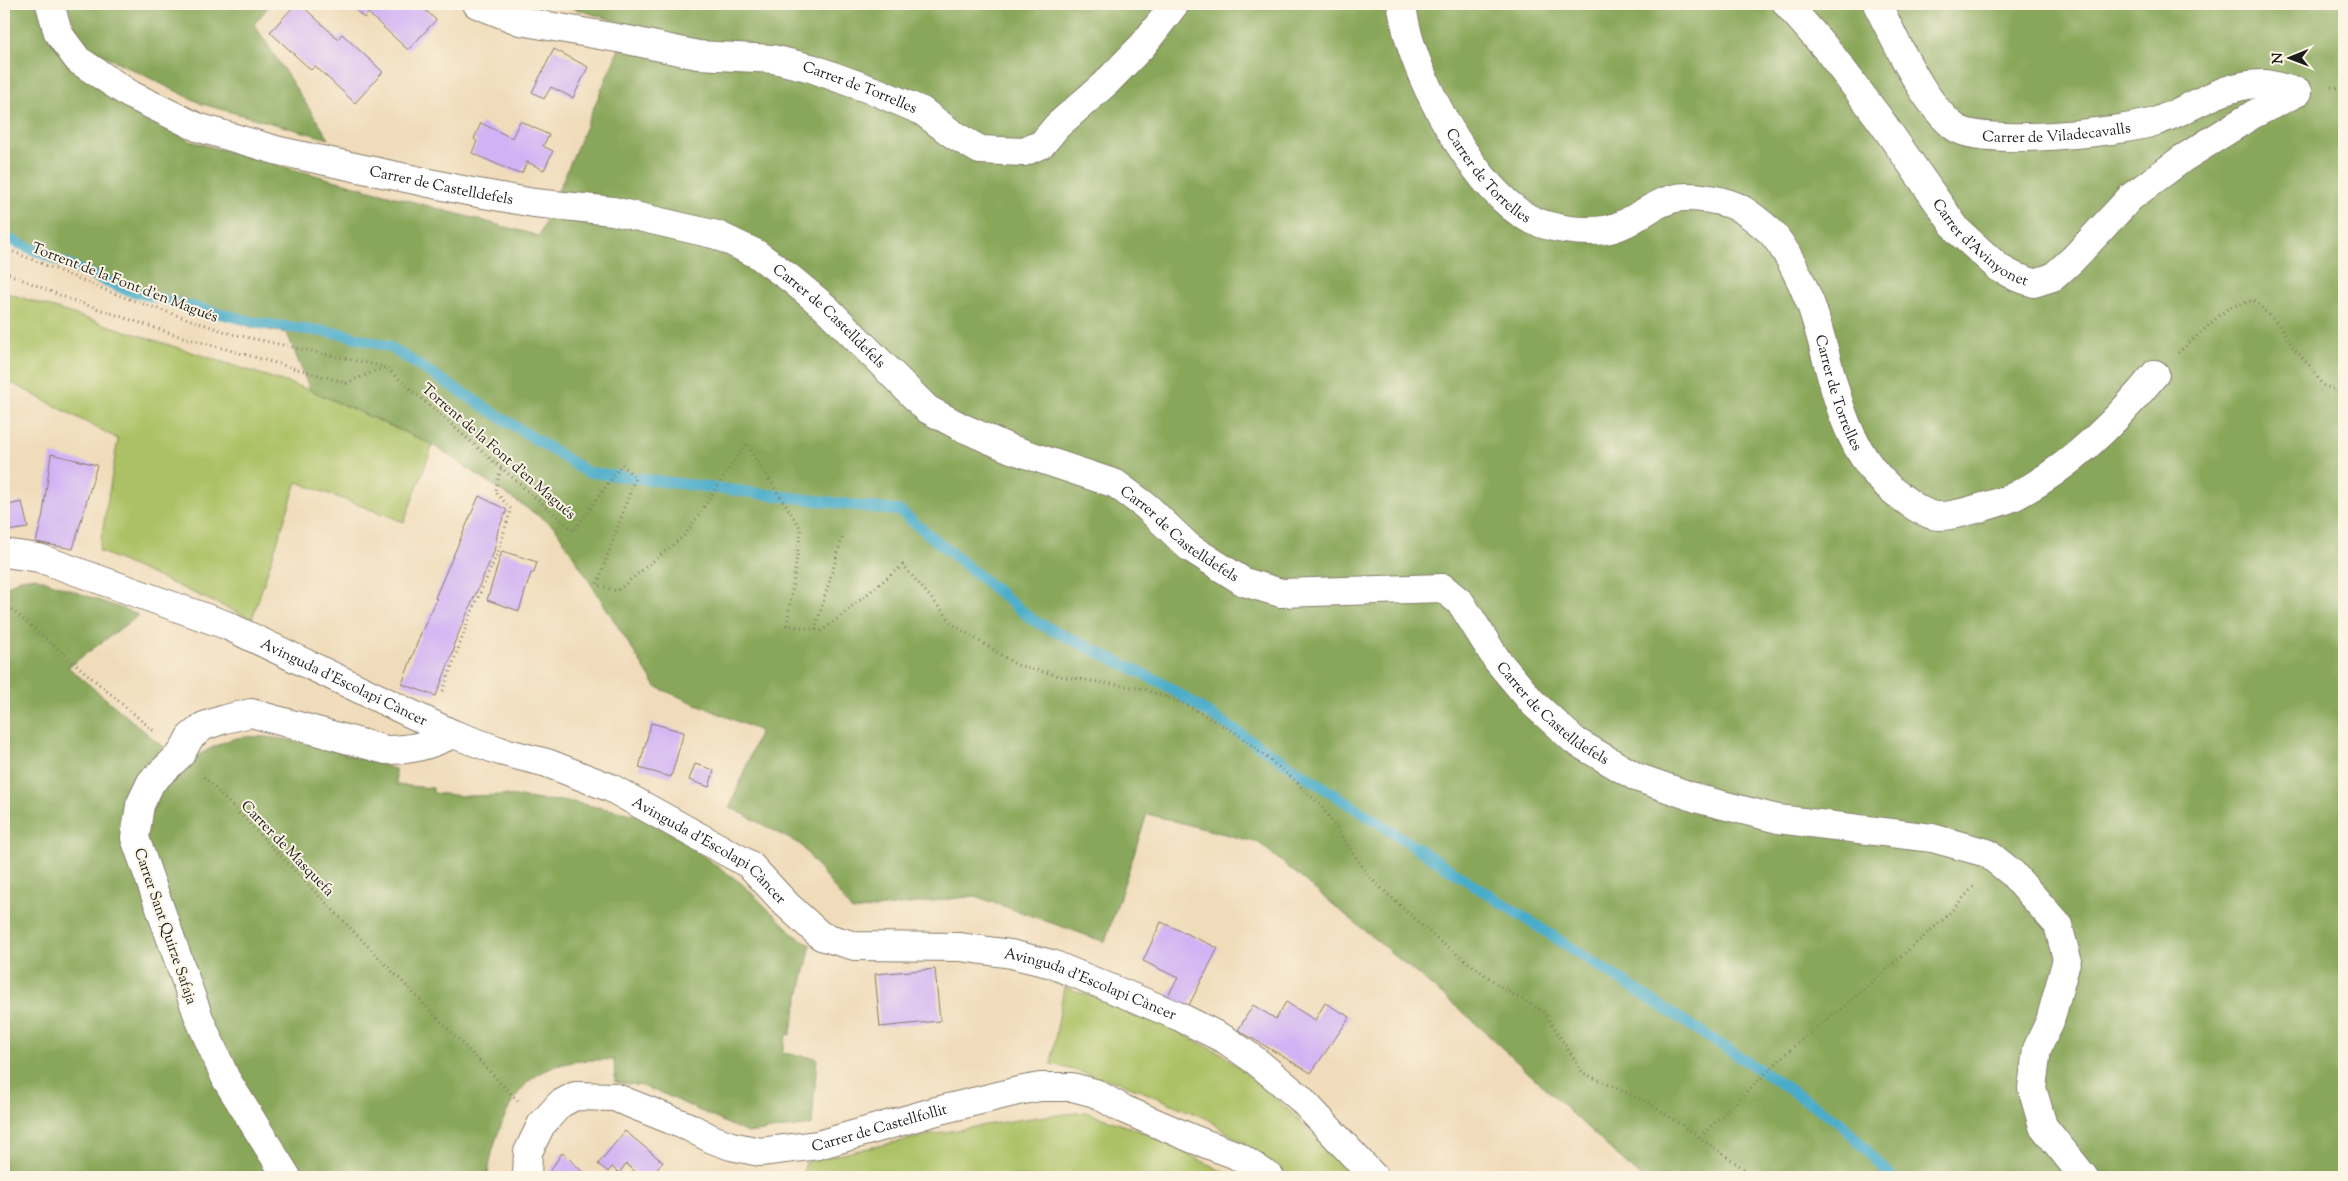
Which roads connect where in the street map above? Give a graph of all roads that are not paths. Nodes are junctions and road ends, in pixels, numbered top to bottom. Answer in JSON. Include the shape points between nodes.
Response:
{"nodes":[{"id":1,"x":50,"y":4,"type":"edge"},
{"id":2,"x":477,"y":4,"type":"edge"},
{"id":3,"x":1175,"y":4,"type":"edge"},
{"id":4,"x":1401,"y":4,"type":"edge"},
{"id":5,"x":1787,"y":4,"type":"edge"},
{"id":6,"x":1876,"y":4,"type":"edge"},
{"id":7,"x":2298,"y":92,"type":"joint"},
{"id":8,"x":2155,"y":374,"type":"road end"},
{"id":9,"x":4,"y":553,"type":"edge"},
{"id":10,"x":442,"y":728,"type":"junction"},
{"id":11,"x":287,"y":1177,"type":"edge"},
{"id":12,"x":526,"y":1177,"type":"edge"},
{"id":13,"x":1270,"y":1177,"type":"edge"},
{"id":14,"x":1374,"y":1177,"type":"edge"},
{"id":15,"x":2084,"y":1177,"type":"edge"}],
"edges":[{"from":1,"to":15,"type":"street","name":"Carrer de Castelldefels","via":[[58,33],[78,60],[131,95],[197,127],[279,151],[467,191],[534,203],[613,211],[676,224],[725,239],[756,254],[826,308],[927,409],[1011,449],[1116,484],[1147,507],[1189,548],[1244,582],[1281,593],[1443,588],[1461,602],[1497,660],[1533,703],[1575,741],[1636,778],[1778,820],[1932,838],[1987,853],[2012,873],[2058,925],[2067,959],[2050,1022],[2037,1049],[2032,1088],[2043,1126]]},
{"from":2,"to":3,"type":"street","name":"Carrer de Torrelles","via":[[520,21],[698,56],[774,59],[811,68],[922,111],[980,150],[1024,152],[1042,144],[1057,126],[1107,82],[1144,45]]},
{"from":4,"to":8,"type":"street","name":"Carrer de Torrelles","via":[[1410,42],[1426,85],[1450,130],[1499,195],[1528,218],[1550,226],[1605,230],[1631,222],[1672,199],[1695,198],[1721,200],[1741,209],[1771,232],[1810,304],[1841,413],[1855,447],[1892,491],[1914,506],[1935,516],[1958,515],[2013,497],[2075,458],[2115,420]]},
{"from":5,"to":7,"type":"street","name":"Carrer d'Avinyonet","via":[[1829,52],[1879,118],[1958,231],[1999,268],[2034,283],[2053,276],[2131,197],[2182,159],[2254,114]]},
{"from":6,"to":7,"type":"street","name":"Carrer de Viladecavalls","via":[[1920,84],[1942,116],[1958,129],[1988,137],[2065,134],[2154,122],[2230,88],[2265,84]]},
{"from":9,"to":10,"type":"street","name":"Avinguda d'Escolapi Càncer","via":[[38,558],[226,626]]},
{"from":10,"to":11,"type":"street","name":"Carrer Sant Quirze Safaja","via":[[430,744],[407,750],[386,750],[251,713],[225,719],[204,726],[190,737],[180,754],[152,782],[140,805],[135,838],[203,1026],[226,1079]]},
{"from":10,"to":14,"type":"street","name":"Avinguda d'Escolapi Càncer","via":[[611,788],[656,812],[750,865],[821,936],[856,946],[960,947],[1012,954],[1052,964],[1180,1017],[1226,1040],[1256,1061],[1300,1098]]},
{"from":12,"to":13,"type":"street","name":"Carrer de Castellfollit","via":[[528,1152],[541,1125],[560,1104],[575,1096],[614,1098],[712,1139],[760,1152],[818,1145],[940,1110],[1040,1087],[1072,1087],[1095,1093],[1193,1139],[1236,1155]]}]}
